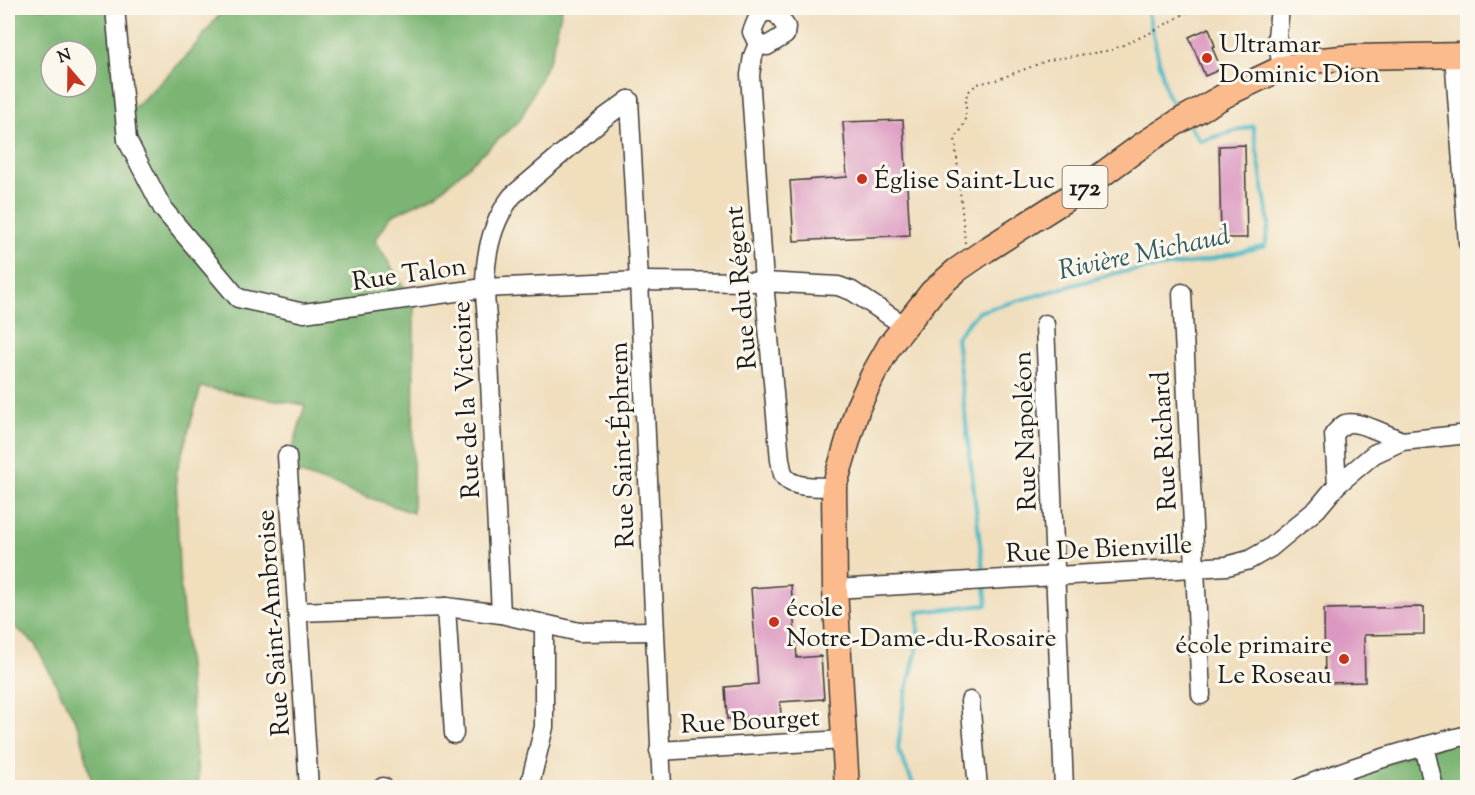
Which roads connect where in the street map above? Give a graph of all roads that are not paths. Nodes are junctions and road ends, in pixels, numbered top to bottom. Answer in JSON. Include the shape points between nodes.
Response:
{"nodes":[{"id":1,"x":115,"y":8,"type":"edge"},
{"id":2,"x":1280,"y":8,"type":"edge"},
{"id":3,"x":758,"y":44,"type":"dead end"},
{"id":4,"x":1461,"y":55,"type":"edge"},
{"id":5,"x":1282,"y":68,"type":"junction"},
{"id":6,"x":629,"y":100,"type":"joint"},
{"id":7,"x":1467,"y":243,"type":"edge"},
{"id":8,"x":639,"y":281,"type":"junction"},
{"id":9,"x":764,"y":282,"type":"junction"},
{"id":10,"x":484,"y":288,"type":"junction"},
{"id":11,"x":1182,"y":293,"type":"dead end"},
{"id":12,"x":1045,"y":324,"type":"dead end"},
{"id":13,"x":904,"y":326,"type":"junction"},
{"id":14,"x":1467,"y":435,"type":"edge"},
{"id":15,"x":1402,"y":441,"type":"junction"},
{"id":16,"x":287,"y":456,"type":"dead end"},
{"id":17,"x":1337,"y":485,"type":"junction"},
{"id":18,"x":834,"y":487,"type":"junction"},
{"id":19,"x":1194,"y":568,"type":"junction"},
{"id":20,"x":1055,"y":576,"type":"junction"},
{"id":21,"x":834,"y":589,"type":"junction"},
{"id":22,"x":446,"y":607,"type":"junction"},
{"id":23,"x":297,"y":612,"type":"junction"},
{"id":24,"x":501,"y":614,"type":"junction"},
{"id":25,"x":544,"y":625,"type":"junction"},
{"id":26,"x":654,"y":631,"type":"junction"},
{"id":27,"x":1201,"y":694,"type":"dead end"},
{"id":28,"x":970,"y":701,"type":"dead end"},
{"id":29,"x":454,"y":734,"type":"dead end"},
{"id":30,"x":1467,"y":735,"type":"edge"},
{"id":31,"x":844,"y":740,"type":"junction"},
{"id":32,"x":1424,"y":746,"type":"junction"},
{"id":33,"x":659,"y":751,"type":"junction"},
{"id":34,"x":309,"y":788,"type":"edge"},
{"id":35,"x":529,"y":788,"type":"edge"},
{"id":36,"x":662,"y":788,"type":"edge"},
{"id":37,"x":847,"y":788,"type":"edge"},
{"id":38,"x":978,"y":788,"type":"edge"},
{"id":39,"x":1064,"y":788,"type":"edge"},
{"id":40,"x":1300,"y":788,"type":"edge"},
{"id":41,"x":1434,"y":788,"type":"edge"}],
"edges":[{"from":1,"to":10,"type":"street","name":"Rue Talon","via":[[127,140],[163,209],[238,298],[304,313]]},
{"from":2,"to":5,"type":"street","via":[[1277,37]]},
{"from":3,"to":9,"type":"street","name":"Rue du Régent","via":[[750,75]]},
{"from":4,"to":5,"type":"main road","number":"172","via":[[1353,57]]},
{"from":4,"to":7,"type":"street"},
{"from":5,"to":13,"type":"main road","number":"172","via":[[1231,92],[1145,142],[1085,187],[967,263],[932,292]]},
{"from":6,"to":8,"type":"street","name":"Rue Saint-Éphrem"},
{"from":6,"to":10,"type":"street","name":"Rue de la Victoire","via":[[512,195],[501,210],[489,247]]},
{"from":8,"to":9,"type":"street","name":"Rue Talon"},
{"from":8,"to":10,"type":"street","name":"Rue Talon"},
{"from":8,"to":26,"type":"street","name":"Rue Saint-Éphrem"},
{"from":9,"to":13,"type":"street","name":"Rue Talon","via":[[838,286]]},
{"from":9,"to":18,"type":"street","name":"Rue du Régent","via":[[783,474],[801,485]]},
{"from":10,"to":24,"type":"street","name":"Rue de la Victoire"},
{"from":11,"to":19,"type":"street","name":"Rue Richard"},
{"from":12,"to":20,"type":"street","name":"Rue Napoléon"},
{"from":13,"to":18,"type":"main road","number":"172","via":[[858,407]]},
{"from":14,"to":15,"type":"street","name":"Rue De Bienville"},
{"from":15,"to":17,"type":"street","name":"Rue De Bienville","via":[[1374,454]]},
{"from":15,"to":17,"type":"street","name":"Rue De Bienville","via":[[1354,423],[1345,424],[1334,434]]},
{"from":16,"to":23,"type":"street","name":"Rue Saint-Ambroise"},
{"from":17,"to":19,"type":"street","name":"Rue De Bienville","via":[[1317,509],[1260,555],[1227,566]]},
{"from":18,"to":21,"type":"main road"},
{"from":19,"to":20,"type":"street","name":"Rue De Bienville"},
{"from":19,"to":27,"type":"street","name":"Rue Richard"},
{"from":20,"to":21,"type":"street","name":"Rue De Bienville"},
{"from":20,"to":39,"type":"street","name":"Rue Napoléon"},
{"from":21,"to":31,"type":"main road"},
{"from":22,"to":23,"type":"street"},
{"from":22,"to":24,"type":"street"},
{"from":22,"to":29,"type":"street"},
{"from":23,"to":34,"type":"street","name":"Rue Saint-Ambroise"},
{"from":24,"to":25,"type":"street"},
{"from":25,"to":26,"type":"street","via":[[579,632]]},
{"from":25,"to":35,"type":"street","via":[[544,727]]},
{"from":26,"to":33,"type":"street","name":"Rue Saint-Éphrem"},
{"from":28,"to":38,"type":"street"},
{"from":30,"to":32,"type":"street"},
{"from":31,"to":33,"type":"street","name":"Rue Bourget"},
{"from":31,"to":37,"type":"main road"},
{"from":32,"to":40,"type":"street"},
{"from":32,"to":41,"type":"street"},
{"from":33,"to":36,"type":"street","name":"Rue Saint-Éphrem"}]}
